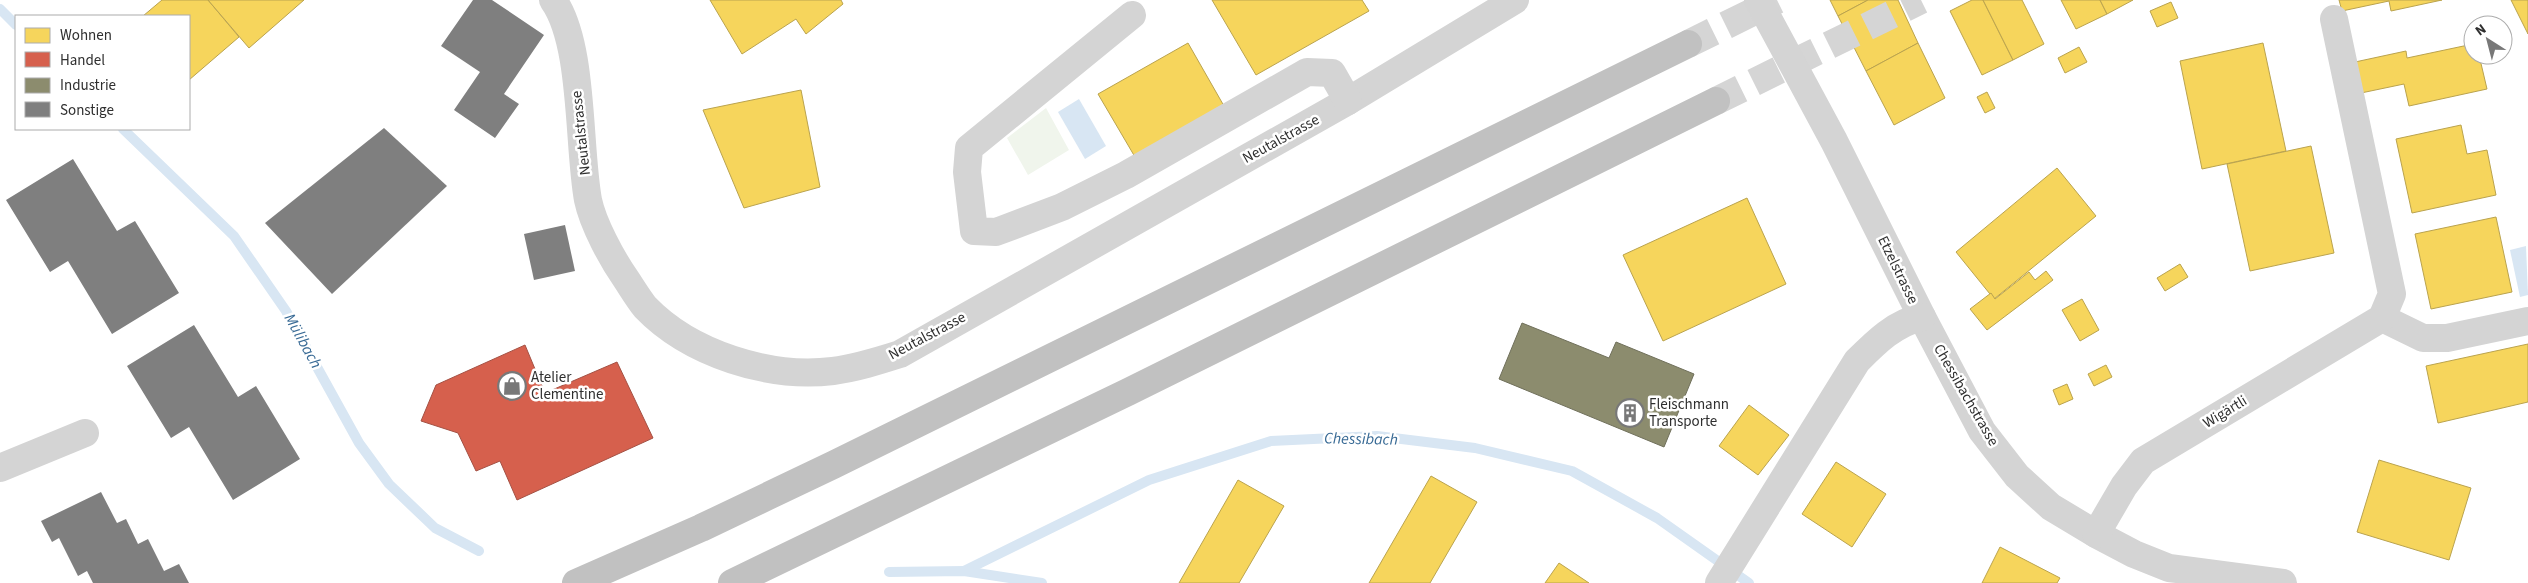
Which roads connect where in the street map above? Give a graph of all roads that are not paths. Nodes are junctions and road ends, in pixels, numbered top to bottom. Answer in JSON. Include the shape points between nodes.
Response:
{"nodes":[{"id":1,"x":553,"y":0,"type":"edge"},
{"id":2,"x":1516,"y":0,"type":"edge"},
{"id":3,"x":1758,"y":0,"type":"edge"},
{"id":4,"x":1132,"y":15,"type":"dead end"},
{"id":5,"x":2334,"y":19,"type":"dead end"},
{"id":6,"x":1688,"y":44,"type":"tunnel mouth"},
{"id":7,"x":1348,"y":101,"type":"junction"},
{"id":8,"x":1716,"y":101,"type":"tunnel mouth"},
{"id":9,"x":1922,"y":317,"type":"junction"},
{"id":10,"x":2382,"y":318,"type":"junction"},
{"id":11,"x":2528,"y":321,"type":"edge"},
{"id":12,"x":85,"y":433,"type":"dead end"},
{"id":13,"x":0,"y":468,"type":"edge"},
{"id":14,"x":2096,"y":534,"type":"junction"},
{"id":15,"x":2168,"y":575,"type":"edge"},
{"id":16,"x":576,"y":583,"type":"edge"},
{"id":17,"x":732,"y":583,"type":"edge"},
{"id":18,"x":1719,"y":583,"type":"edge"},
{"id":19,"x":2282,"y":583,"type":"edge"}],
"edges":[{"from":1,"to":7,"type":"street","name":"Neutalstrasse","via":[[567,29],[574,63],[589,202],[612,259],[645,306],[678,334],[741,361],[778,370],[835,371],[900,354]]},
{"from":2,"to":7,"type":"street","name":"Neutalstrasse"},
{"from":3,"to":9,"type":"street","name":"Etzelstrasse","via":[[1834,141]]},
{"from":4,"to":7,"type":"street","via":[[969,148],[967,172],[974,231],[996,232],[1062,207],[1126,175],[1306,72],[1332,73]]},
{"from":5,"to":10,"type":"street","via":[[2392,294]]},
{"from":6,"to":16,"type":"highway","via":[[833,465]]},
{"from":8,"to":17,"type":"highway"},
{"from":9,"to":14,"type":"street","name":"Chessibachstrasse","via":[[1982,431],[2016,476],[2050,507]]},
{"from":9,"to":18,"type":"street","name":"Etzelstrasse","via":[[1905,321],[1857,362]]},
{"from":10,"to":11,"type":"street","via":[[2424,338],[2447,338]]},
{"from":10,"to":14,"type":"street","name":"Wigärtli","via":[[2143,461]]},
{"from":12,"to":13,"type":"street"},
{"from":14,"to":15,"type":"street","name":"Chessibachstrasse"},
{"from":15,"to":19,"type":"street","name":"Chessibachstrasse"}]}
